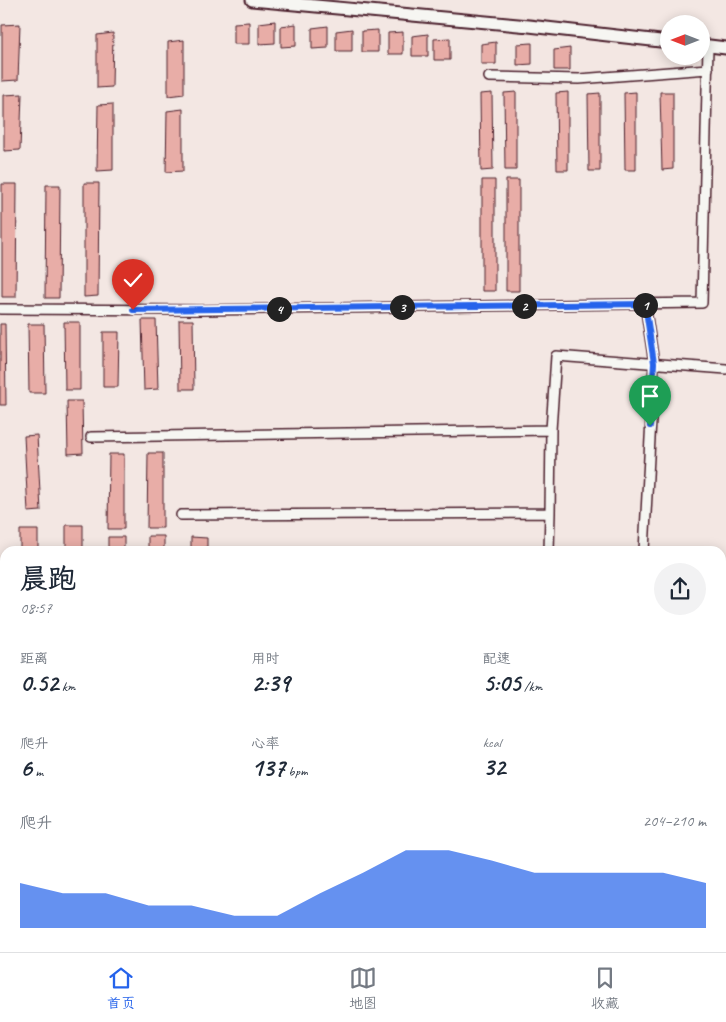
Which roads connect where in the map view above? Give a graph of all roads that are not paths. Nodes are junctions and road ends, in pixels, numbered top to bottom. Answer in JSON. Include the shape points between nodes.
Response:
{"nodes":[{"id":1,"x":252,"y":0,"type":"edge"},
{"id":2,"x":660,"y":41,"type":"edge"},
{"id":3,"x":710,"y":46,"type":"edge"},
{"id":4,"x":726,"y":48,"type":"edge"},
{"id":5,"x":708,"y":65,"type":"edge"},
{"id":6,"x":708,"y":68,"type":"junction"},
{"id":7,"x":489,"y":77,"type":"dead end"},
{"id":8,"x":645,"y":304,"type":"junction"},
{"id":9,"x":0,"y":309,"type":"edge"},
{"id":10,"x":654,"y":363,"type":"junction"},
{"id":11,"x":726,"y":369,"type":"edge"},
{"id":12,"x":551,"y":430,"type":"junction"},
{"id":13,"x":91,"y":437,"type":"dead end"},
{"id":14,"x":550,"y":512,"type":"junction"},
{"id":15,"x":181,"y":515,"type":"dead end"},
{"id":16,"x":549,"y":546,"type":"edge"},
{"id":17,"x":644,"y":546,"type":"edge"}],
"edges":[{"from":1,"to":2,"type":"street"},
{"from":3,"to":4,"type":"street"},
{"from":5,"to":6,"type":"street"},
{"from":6,"to":7,"type":"street","via":[[579,79]]},
{"from":6,"to":8,"type":"street","via":[[702,303]]},
{"from":8,"to":9,"type":"street","via":[[200,310]]},
{"from":8,"to":10,"type":"street"},
{"from":10,"to":11,"type":"street"},
{"from":10,"to":12,"type":"street","via":[[556,356]]},
{"from":10,"to":17,"type":"street"},
{"from":12,"to":13,"type":"street"},
{"from":12,"to":14,"type":"street"},
{"from":14,"to":15,"type":"street"},
{"from":14,"to":16,"type":"street"}]}
